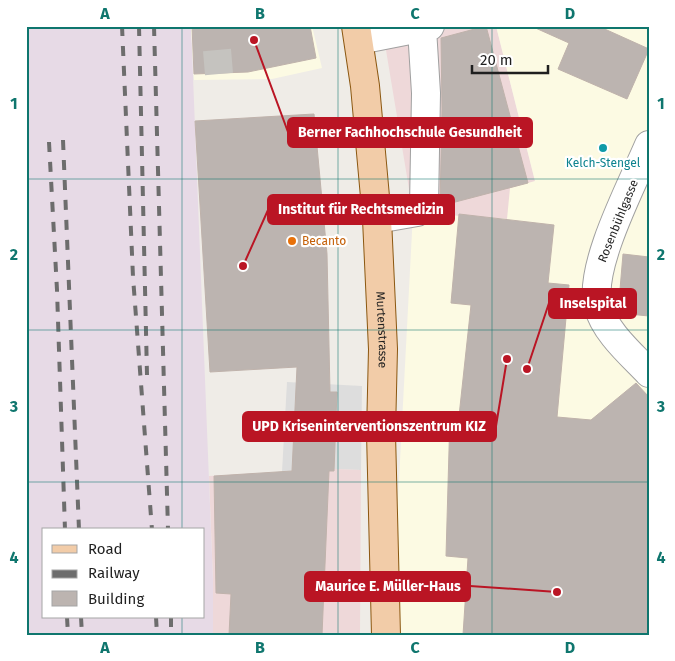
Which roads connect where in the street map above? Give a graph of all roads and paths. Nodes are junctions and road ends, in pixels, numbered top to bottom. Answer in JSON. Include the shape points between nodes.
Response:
{"nodes":[{"id":1,"x":426,"y":28,"type":"edge"},
{"id":2,"x":357,"y":33,"type":"edge"},
{"id":3,"x":649,"y":145,"type":"edge"},
{"id":4,"x":377,"y":219,"type":"junction"},
{"id":5,"x":644,"y":359,"type":"edge"},
{"id":6,"x":386,"y":635,"type":"edge"}],
"edges":[{"from":1,"to":2,"type":"street"},
{"from":1,"to":4,"type":"street","via":[[424,207],[417,212]]},
{"from":2,"to":4,"type":"main road","name":"Murtenstrasse"},
{"from":3,"to":5,"type":"street","name":"Rosenbühlgasse","via":[[601,259],[596,288],[603,317]]},
{"from":4,"to":6,"type":"main road","name":"Murtenstrasse","via":[[383,349],[381,434]]}]}
